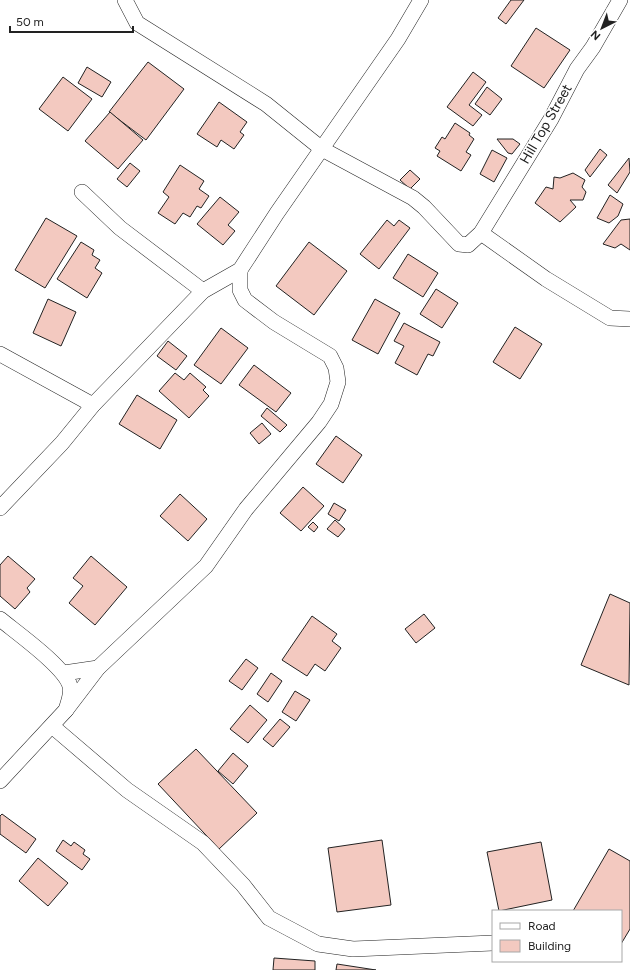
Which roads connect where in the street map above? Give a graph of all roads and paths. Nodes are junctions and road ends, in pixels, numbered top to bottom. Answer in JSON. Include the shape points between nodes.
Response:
{"nodes":[{"id":1,"x":125,"y":0,"type":"edge"},
{"id":2,"x":421,"y":0,"type":"edge"},
{"id":3,"x":620,"y":0,"type":"edge"},
{"id":4,"x":322,"y":149,"type":"junction"},
{"id":5,"x":82,"y":192,"type":"dead end"},
{"id":6,"x":482,"y":233,"type":"junction"},
{"id":7,"x":240,"y":270,"type":"junction"},
{"id":8,"x":203,"y":291,"type":"junction"},
{"id":9,"x":630,"y":319,"type":"edge"},
{"id":10,"x":0,"y":354,"type":"edge"},
{"id":11,"x":93,"y":404,"type":"junction"},
{"id":12,"x":0,"y":508,"type":"edge"},
{"id":13,"x":0,"y":619,"type":"edge"},
{"id":14,"x":98,"y":668,"type":"junction"},
{"id":15,"x":64,"y":673,"type":"junction"},
{"id":16,"x":66,"y":710,"type":"junction"},
{"id":17,"x":52,"y":726,"type":"junction"},
{"id":18,"x":0,"y":781,"type":"edge"},
{"id":19,"x":492,"y":943,"type":"edge"}],
"edges":[{"from":1,"to":4,"type":"street","via":[[137,23],[266,104]]},
{"from":2,"to":4,"type":"street","via":[[398,39]]},
{"from":3,"to":6,"type":"street","name":"Hill Top Street"},
{"from":4,"to":6,"type":"street","name":"Hill Top Street","via":[[413,198],[459,244],[468,245]]},
{"from":4,"to":7,"type":"street"},
{"from":5,"to":8,"type":"street","via":[[120,228]]},
{"from":6,"to":9,"type":"street","via":[[546,279],[610,318]]},
{"from":7,"to":8,"type":"street"},
{"from":7,"to":14,"type":"street","via":[[240,290],[245,300],[274,322],[330,356],[336,368],[338,382],[331,404],[246,509],[206,566]]},
{"from":8,"to":11,"type":"street"},
{"from":10,"to":11,"type":"street"},
{"from":11,"to":12,"type":"street","via":[[62,443]]},
{"from":13,"to":15,"type":"street"},
{"from":14,"to":15,"type":"street"},
{"from":14,"to":16,"type":"street"},
{"from":15,"to":16,"type":"street","via":[[70,686]]},
{"from":16,"to":17,"type":"street"},
{"from":17,"to":18,"type":"street"},
{"from":17,"to":19,"type":"street","via":[[127,790],[204,843],[269,918],[318,944],[353,950]]}]}
